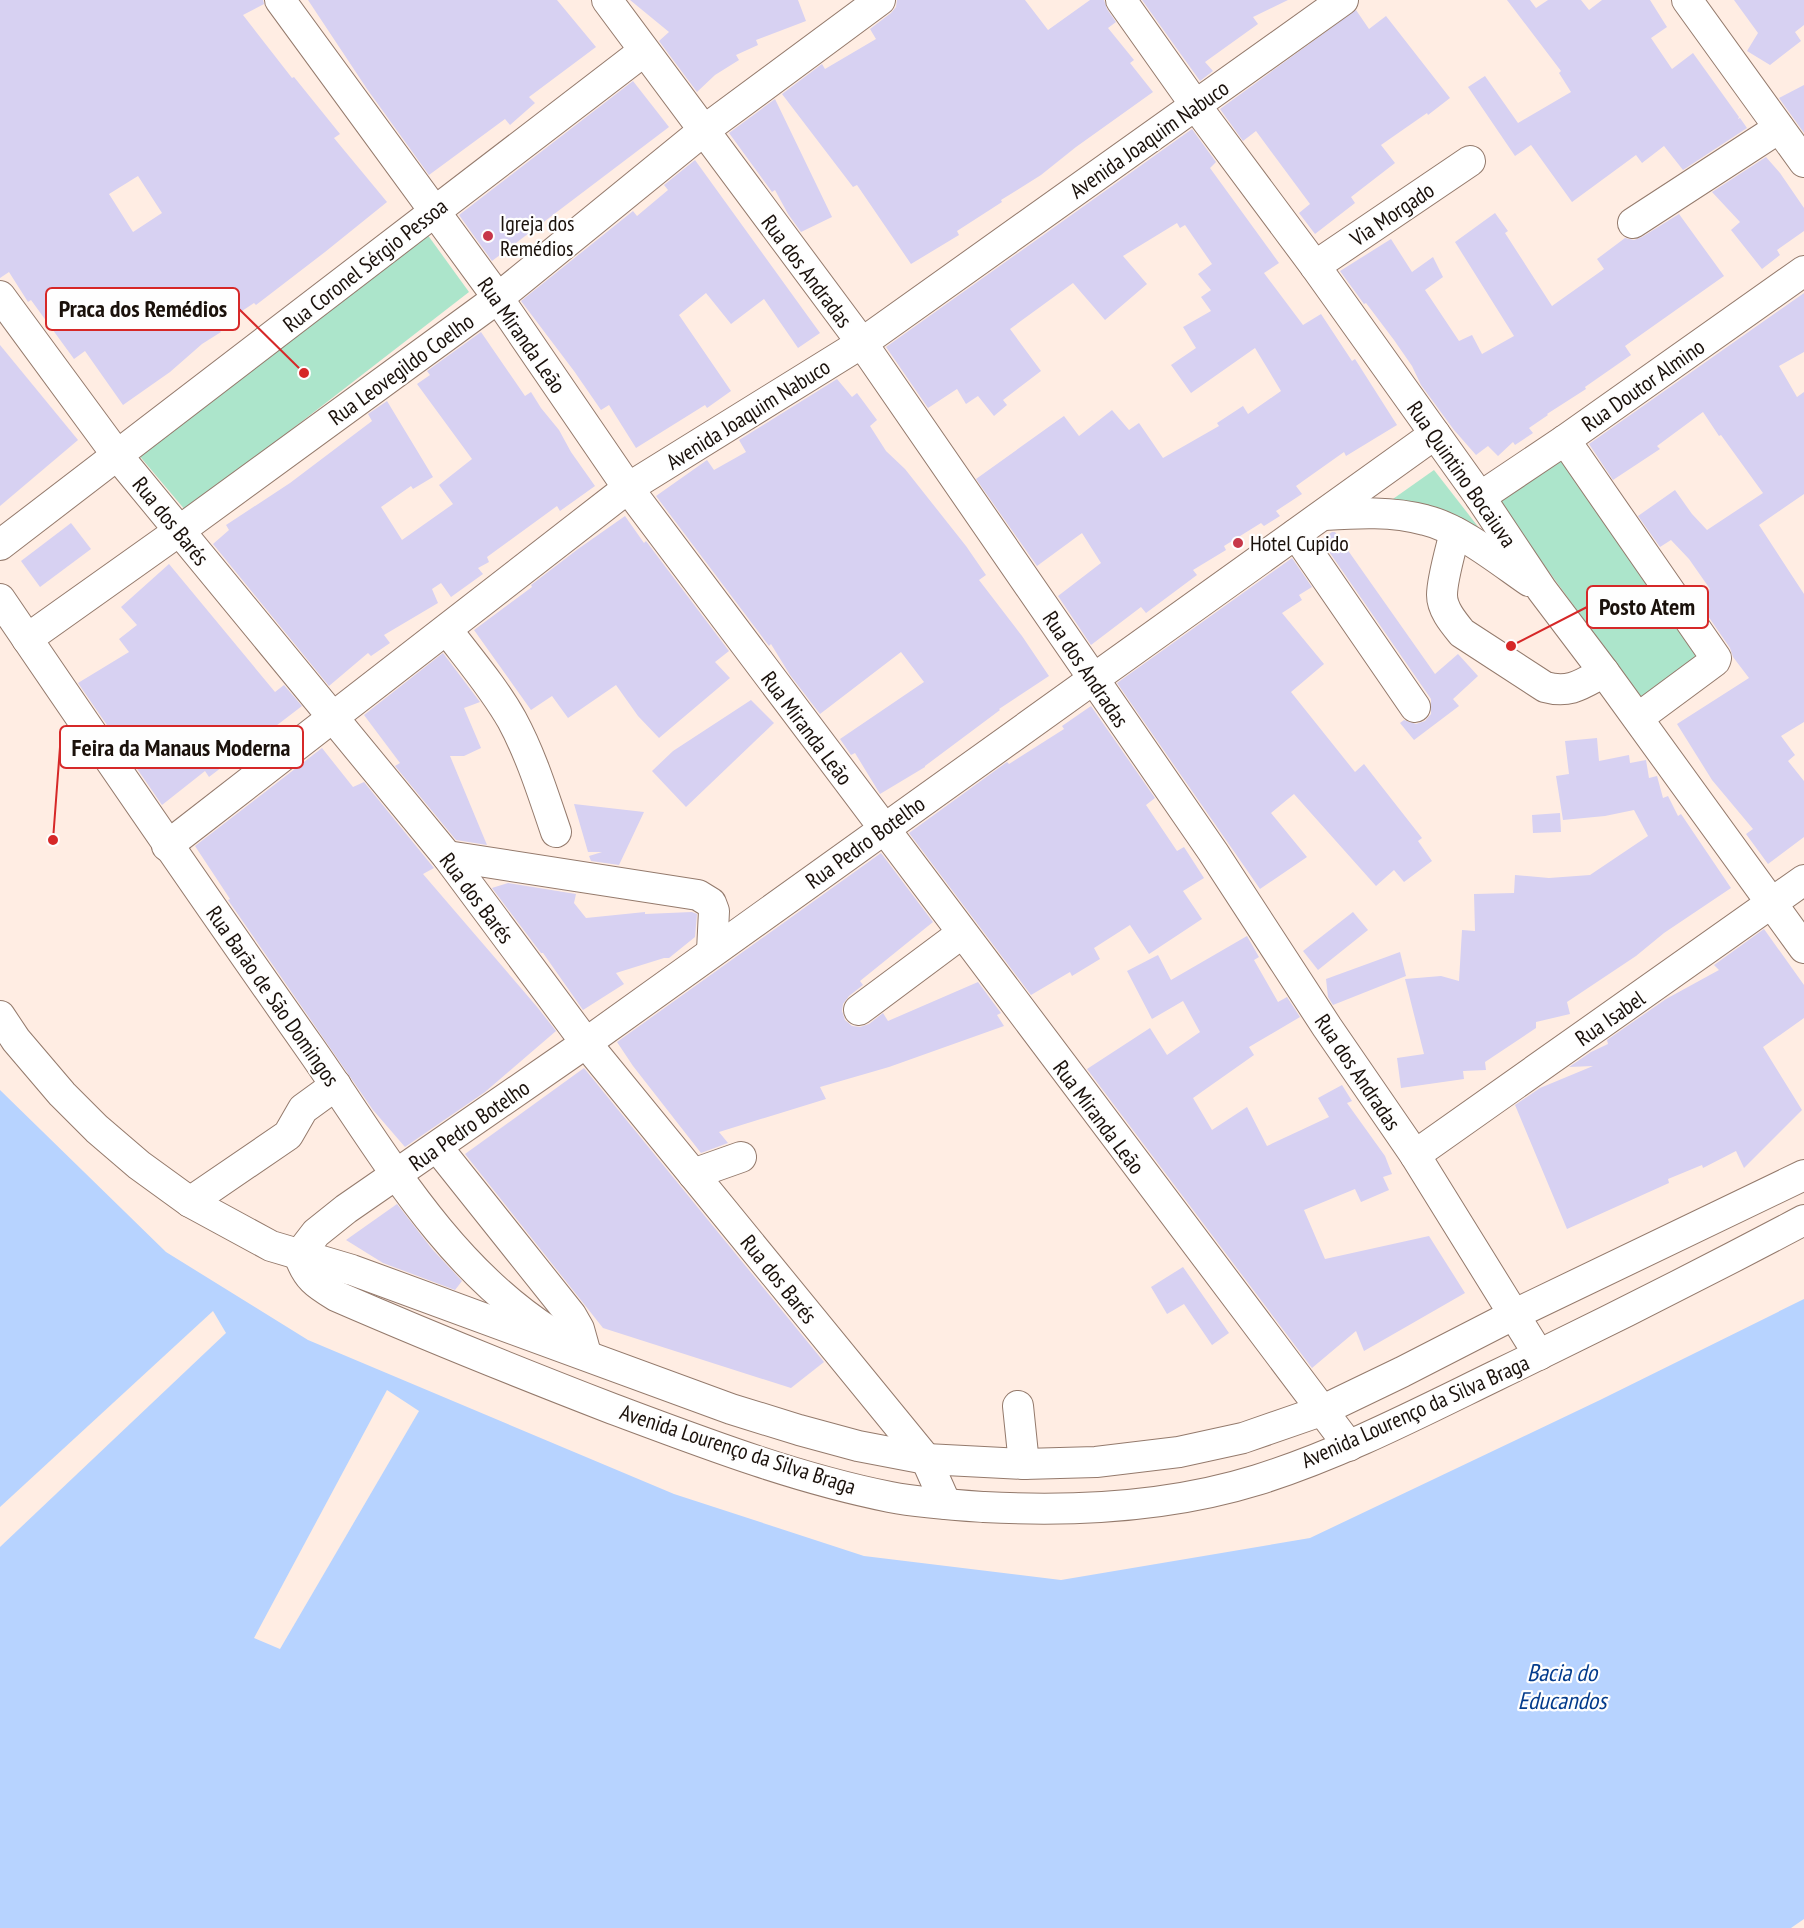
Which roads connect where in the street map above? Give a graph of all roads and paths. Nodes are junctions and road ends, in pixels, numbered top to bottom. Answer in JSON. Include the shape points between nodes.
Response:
{"nodes":[{"id":1,"x":280,"y":0,"type":"edge"},
{"id":2,"x":608,"y":0,"type":"edge"},
{"id":3,"x":880,"y":0,"type":"edge"},
{"id":4,"x":1121,"y":0,"type":"edge"},
{"id":5,"x":1343,"y":0,"type":"edge"},
{"id":6,"x":1687,"y":0,"type":"edge"},
{"id":7,"x":644,"y":51,"type":"junction"},
{"id":8,"x":1196,"y":106,"type":"junction"},
{"id":9,"x":1779,"y":128,"type":"junction"},
{"id":10,"x":703,"y":131,"type":"junction"},
{"id":11,"x":1470,"y":161,"type":"dead end"},
{"id":12,"x":1804,"y":162,"type":"edge"},
{"id":13,"x":433,"y":212,"type":"junction"},
{"id":14,"x":1633,"y":223,"type":"dead end"},
{"id":15,"x":1315,"y":266,"type":"junction"},
{"id":16,"x":1804,"y":271,"type":"edge"},
{"id":17,"x":0,"y":296,"type":"edge"},
{"id":18,"x":498,"y":298,"type":"junction"},
{"id":19,"x":862,"y":343,"type":"junction"},
{"id":20,"x":1435,"y":434,"type":"junction"},
{"id":21,"x":1565,"y":440,"type":"junction"},
{"id":22,"x":117,"y":455,"type":"junction"},
{"id":23,"x":628,"y":488,"type":"junction"},
{"id":24,"x":1480,"y":497,"type":"junction"},
{"id":25,"x":1324,"y":515,"type":"junction"},
{"id":26,"x":179,"y":531,"type":"junction"},
{"id":27,"x":1455,"y":532,"type":"junction"},
{"id":28,"x":1296,"y":534,"type":"junction"},
{"id":29,"x":0,"y":545,"type":"edge"},
{"id":30,"x":1542,"y":590,"type":"junction"},
{"id":31,"x":0,"y":599,"type":"edge"},
{"id":32,"x":447,"y":630,"type":"junction"},
{"id":33,"x":27,"y":639,"type":"junction"},
{"id":34,"x":1604,"y":672,"type":"junction"},
{"id":35,"x":1094,"y":680,"type":"junction"},
{"id":36,"x":1415,"y":707,"type":"dead end"},
{"id":37,"x":333,"y":718,"type":"junction"},
{"id":38,"x":1638,"y":718,"type":"junction"},
{"id":39,"x":883,"y":829,"type":"junction"},
{"id":40,"x":556,"y":832,"type":"dead end"},
{"id":41,"x":167,"y":846,"type":"junction"},
{"id":42,"x":447,"y":856,"type":"junction"},
{"id":43,"x":1804,"y":880,"type":"edge"},
{"id":44,"x":1771,"y":904,"type":"junction"},
{"id":45,"x":961,"y":933,"type":"junction"},
{"id":46,"x":1804,"y":948,"type":"edge"},
{"id":47,"x":712,"y":951,"type":"junction"},
{"id":48,"x":859,"y":1010,"type":"dead end"},
{"id":49,"x":0,"y":1016,"type":"edge"},
{"id":50,"x":586,"y":1043,"type":"junction"},
{"id":51,"x":336,"y":1085,"type":"junction"},
{"id":52,"x":437,"y":1147,"type":"junction"},
{"id":53,"x":1415,"y":1155,"type":"junction"},
{"id":54,"x":741,"y":1157,"type":"dead end"},
{"id":55,"x":693,"y":1174,"type":"junction"},
{"id":56,"x":1804,"y":1174,"type":"edge"},
{"id":57,"x":396,"y":1176,"type":"junction"},
{"id":58,"x":190,"y":1202,"type":"junction"},
{"id":59,"x":1804,"y":1221,"type":"edge"},
{"id":60,"x":299,"y":1255,"type":"junction"},
{"id":61,"x":1513,"y":1315,"type":"junction"},
{"id":62,"x":586,"y":1354,"type":"junction"},
{"id":63,"x":1539,"y":1355,"type":"junction"},
{"id":64,"x":1018,"y":1406,"type":"dead end"},
{"id":65,"x":1321,"y":1411,"type":"junction"},
{"id":66,"x":1349,"y":1446,"type":"junction"},
{"id":67,"x":926,"y":1459,"type":"junction"},
{"id":68,"x":1024,"y":1464,"type":"junction"},
{"id":69,"x":946,"y":1504,"type":"junction"}],
"edges":[{"from":1,"to":13,"type":"street","name":"Rua Miranda Leão"},
{"from":2,"to":7,"type":"street","name":"Rua dos Andradas"},
{"from":3,"to":10,"type":"street","name":"Rua Leovegildo Coelho"},
{"from":4,"to":8,"type":"street","name":"Rua Quintino Bocaiuva"},
{"from":5,"to":8,"type":"street","name":"Avenida Joaquim Nabuco"},
{"from":6,"to":9,"type":"street"},
{"from":7,"to":10,"type":"street","name":"Rua dos Andradas"},
{"from":7,"to":13,"type":"street","name":"Rua Coronel Sérgio Pessoa"},
{"from":8,"to":15,"type":"street","name":"Rua Quintino Bocaiuva"},
{"from":8,"to":19,"type":"street","name":"Avenida Joaquim Nabuco"},
{"from":9,"to":12,"type":"street"},
{"from":9,"to":14,"type":"street"},
{"from":10,"to":18,"type":"street","name":"Rua Leovegildo Coelho"},
{"from":10,"to":19,"type":"street","name":"Rua dos Andradas"},
{"from":11,"to":15,"type":"street","name":"Via Morgado"},
{"from":13,"to":18,"type":"street","name":"Rua Miranda Leão"},
{"from":13,"to":22,"type":"street","name":"Rua Coronel Sérgio Pessoa"},
{"from":15,"to":20,"type":"street","name":"Rua Quintino Bocaiuva"},
{"from":16,"to":21,"type":"street","name":"Rua Doutor Almino"},
{"from":17,"to":22,"type":"street","name":"Rua dos Barés"},
{"from":18,"to":23,"type":"street","name":"Rua Miranda Leão"},
{"from":18,"to":26,"type":"street","name":"Rua Leovegildo Coelho"},
{"from":19,"to":23,"type":"street","name":"Avenida Joaquim Nabuco"},
{"from":19,"to":35,"type":"street","name":"Rua dos Andradas"},
{"from":20,"to":24,"type":"street","name":"Rua Quintino Bocaiuva"},
{"from":20,"to":25,"type":"street","name":"Rua Pedro Botelho"},
{"from":21,"to":24,"type":"street","name":"Rua Doutor Almino"},
{"from":21,"to":38,"type":"street","via":[[1716,659]]},
{"from":22,"to":26,"type":"street","name":"Rua dos Barés"},
{"from":22,"to":29,"type":"street","name":"Rua Coronel Sérgio Pessoa"},
{"from":23,"to":32,"type":"street","name":"Avenida Joaquim Nabuco"},
{"from":23,"to":39,"type":"street","name":"Rua Miranda Leão"},
{"from":24,"to":30,"type":"street","name":"Rua Quintino Bocaiuva"},
{"from":25,"to":27,"type":"street","via":[[1399,515],[1427,520]]},
{"from":25,"to":28,"type":"street","name":"Rua Pedro Botelho"},
{"from":26,"to":33,"type":"street","name":"Rua Leovegildo Coelho"},
{"from":26,"to":37,"type":"street","name":"Rua dos Barés"},
{"from":27,"to":30,"type":"street"},
{"from":27,"to":34,"type":"street","via":[[1442,595],[1452,621],[1462,633],[1545,687],[1558,691],[1572,689]]},
{"from":28,"to":35,"type":"street","name":"Rua Pedro Botelho"},
{"from":28,"to":36,"type":"street"},
{"from":30,"to":34,"type":"street","name":"Rua Quintino Bocaiuva"},
{"from":31,"to":33,"type":"street","name":"Rua Barão de São Domingos"},
{"from":32,"to":37,"type":"street","name":"Avenida Joaquim Nabuco"},
{"from":32,"to":40,"type":"street","via":[[511,719]]},
{"from":33,"to":41,"type":"street","name":"Rua Barão de São Domingos"},
{"from":34,"to":38,"type":"street","name":"Rua Quintino Bocaiuva"},
{"from":35,"to":39,"type":"street","name":"Rua Pedro Botelho"},
{"from":35,"to":53,"type":"street","name":"Rua dos Andradas"},
{"from":37,"to":41,"type":"street","name":"Avenida Joaquim Nabuco"},
{"from":37,"to":42,"type":"street","name":"Rua dos Barés"},
{"from":38,"to":44,"type":"street","name":"Rua Quintino Bocaiuva"},
{"from":39,"to":45,"type":"street","name":"Rua Miranda Leão"},
{"from":39,"to":47,"type":"street","name":"Rua Pedro Botelho"},
{"from":41,"to":51,"type":"street","name":"Rua Barão de São Domingos"},
{"from":42,"to":47,"type":"street","via":[[698,895],[711,903],[714,911]]},
{"from":42,"to":50,"type":"street","name":"Rua dos Barés"},
{"from":43,"to":44,"type":"street","name":"Rua Isabel"},
{"from":44,"to":46,"type":"street","name":"Rua Quintino Bocaiuva"},
{"from":44,"to":53,"type":"street","name":"Rua Isabel"},
{"from":45,"to":48,"type":"street"},
{"from":45,"to":65,"type":"street","name":"Rua Miranda Leão"},
{"from":47,"to":50,"type":"street","name":"Rua Pedro Botelho"},
{"from":49,"to":58,"type":"street","name":"Avenida Lourenço da Silva Braga","via":[[62,1094],[97,1129]]},
{"from":50,"to":52,"type":"street","name":"Rua Pedro Botelho"},
{"from":50,"to":55,"type":"street","name":"Rua dos Barés"},
{"from":51,"to":57,"type":"street","name":"Rua Barão de São Domingos"},
{"from":51,"to":58,"type":"street","via":[[303,1108],[288,1135]]},
{"from":52,"to":57,"type":"street","name":"Rua Pedro Botelho"},
{"from":52,"to":62,"type":"street","via":[[571,1315]]},
{"from":53,"to":61,"type":"street","name":"Rua dos Andradas"},
{"from":54,"to":55,"type":"street"},
{"from":55,"to":67,"type":"street","name":"Rua dos Barés"},
{"from":56,"to":61,"type":"street","name":"Avenida Lourenço da Silva Braga"},
{"from":57,"to":60,"type":"street","name":"Rua Pedro Botelho","via":[[330,1221]]},
{"from":57,"to":62,"type":"street","name":"Rua Barão de São Domingos","via":[[482,1278],[519,1309]]},
{"from":58,"to":60,"type":"street","name":"Avenida Lourenço da Silva Braga","via":[[271,1246]]},
{"from":59,"to":63,"type":"street","name":"Avenida Lourenço da Silva Braga"},
{"from":60,"to":62,"type":"street","name":"Avenida Lourenço da Silva Braga","via":[[352,1270]]},
{"from":60,"to":69,"type":"street","name":"Avenida Lourenço da Silva Braga","via":[[304,1270],[336,1296],[561,1389],[792,1472],[893,1498]]},
{"from":61,"to":63,"type":"street","name":"Rua dos Andradas"},
{"from":61,"to":65,"type":"street","name":"Avenida Lourenço da Silva Braga"},
{"from":62,"to":67,"type":"street","name":"Avenida Lourenço da Silva Braga","via":[[731,1409],[799,1430]]},
{"from":63,"to":66,"type":"street","name":"Avenida Lourenço da Silva Braga"},
{"from":64,"to":68,"type":"street"},
{"from":65,"to":66,"type":"street","name":"Rua Miranda Leão"},
{"from":65,"to":68,"type":"street","name":"Avenida Lourenço da Silva Braga","via":[[1243,1438],[1179,1452],[1096,1462]]},
{"from":66,"to":69,"type":"street","name":"Avenida Lourenço da Silva Braga","via":[[1255,1480],[1176,1498],[1035,1509]]},
{"from":67,"to":68,"type":"street","name":"Avenida Lourenço da Silva Braga"},
{"from":67,"to":69,"type":"street","name":"Rua dos Barés"}]}
